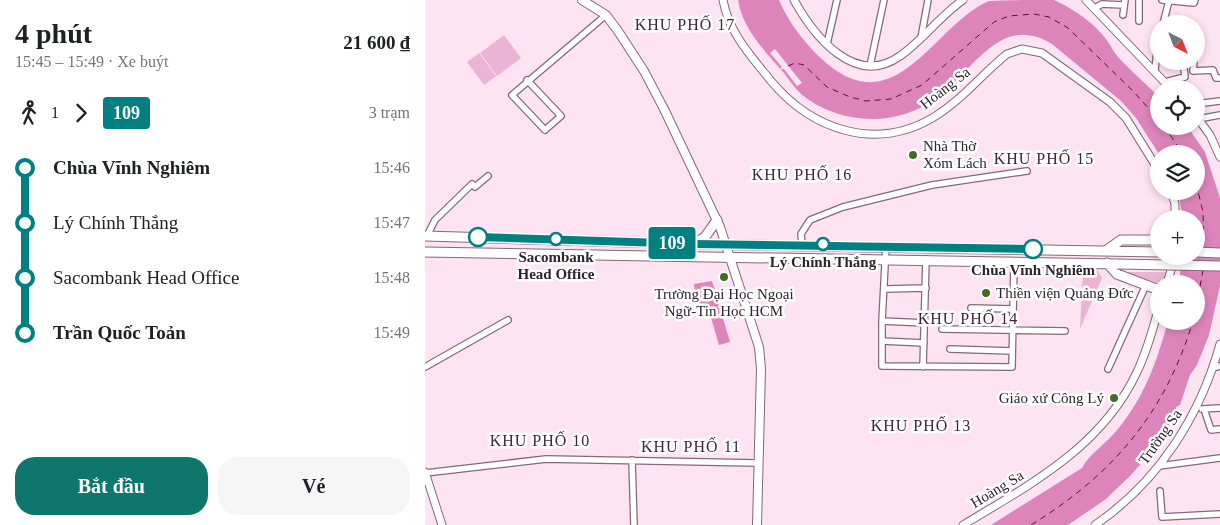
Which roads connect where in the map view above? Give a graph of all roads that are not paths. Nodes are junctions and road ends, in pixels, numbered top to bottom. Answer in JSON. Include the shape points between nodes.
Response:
{"nodes":[{"id":1,"x":582,"y":0,"type":"edge"},
{"id":2,"x":723,"y":0,"type":"edge"},
{"id":3,"x":794,"y":0,"type":"edge"},
{"id":4,"x":837,"y":0,"type":"edge"},
{"id":5,"x":884,"y":0,"type":"edge"},
{"id":6,"x":929,"y":0,"type":"edge"},
{"id":7,"x":963,"y":0,"type":"edge"},
{"id":8,"x":1086,"y":0,"type":"edge"},
{"id":9,"x":1139,"y":0,"type":"edge"},
{"id":10,"x":1162,"y":0,"type":"edge"},
{"id":11,"x":1195,"y":0,"type":"edge"},
{"id":12,"x":1169,"y":1,"type":"edge"},
{"id":13,"x":1125,"y":3,"type":"edge"},
{"id":14,"x":1095,"y":8,"type":"junction"},
{"id":15,"x":606,"y":15,"type":"junction"},
{"id":16,"x":1123,"y":15,"type":"dead end"},
{"id":17,"x":1165,"y":15,"type":"edge"},
{"id":18,"x":1139,"y":21,"type":"dead end"},
{"id":19,"x":921,"y":38,"type":"junction"},
{"id":20,"x":827,"y":44,"type":"junction"},
{"id":21,"x":870,"y":66,"type":"junction"},
{"id":22,"x":1184,"y":70,"type":"edge"},
{"id":23,"x":1193,"y":70,"type":"edge"},
{"id":24,"x":1155,"y":71,"type":"joint"},
{"id":25,"x":1220,"y":78,"type":"edge"},
{"id":26,"x":527,"y":80,"type":"junction"},
{"id":27,"x":1163,"y":80,"type":"edge"},
{"id":28,"x":1173,"y":80,"type":"edge"},
{"id":29,"x":1220,"y":101,"type":"edge"},
{"id":30,"x":1205,"y":103,"type":"edge"},
{"id":31,"x":1220,"y":115,"type":"edge"},
{"id":32,"x":1205,"y":116,"type":"edge"},
{"id":33,"x":1205,"y":131,"type":"edge"},
{"id":34,"x":1150,"y":157,"type":"edge"},
{"id":35,"x":1220,"y":157,"type":"edge"},
{"id":36,"x":1027,"y":171,"type":"dead end"},
{"id":37,"x":488,"y":176,"type":"dead end"},
{"id":38,"x":717,"y":220,"type":"junction"},
{"id":39,"x":426,"y":236,"type":"edge"},
{"id":40,"x":1150,"y":240,"type":"edge"},
{"id":41,"x":694,"y":244,"type":"junction"},
{"id":42,"x":726,"y":244,"type":"junction"},
{"id":43,"x":802,"y":244,"type":"junction"},
{"id":44,"x":886,"y":246,"type":"junction"},
{"id":45,"x":1083,"y":250,"type":"junction"},
{"id":46,"x":1107,"y":250,"type":"junction"},
{"id":47,"x":425,"y":252,"type":"edge"},
{"id":48,"x":1150,"y":252,"type":"edge"},
{"id":49,"x":1205,"y":252,"type":"edge"},
{"id":50,"x":1220,"y":253,"type":"edge"},
{"id":51,"x":731,"y":258,"type":"junction"},
{"id":52,"x":886,"y":258,"type":"junction"},
{"id":53,"x":926,"y":259,"type":"junction"},
{"id":54,"x":1014,"y":262,"type":"junction"},
{"id":55,"x":1079,"y":263,"type":"junction"},
{"id":56,"x":1107,"y":263,"type":"junction"},
{"id":57,"x":1220,"y":266,"type":"edge"},
{"id":58,"x":1146,"y":285,"type":"junction"},
{"id":59,"x":1150,"y":287,"type":"edge"},
{"id":60,"x":926,"y":288,"type":"junction"},
{"id":61,"x":885,"y":289,"type":"junction"},
{"id":62,"x":971,"y":308,"type":"dead end"},
{"id":63,"x":1013,"y":309,"type":"junction"},
{"id":64,"x":508,"y":320,"type":"dead end"},
{"id":65,"x":882,"y":321,"type":"junction"},
{"id":66,"x":925,"y":323,"type":"junction"},
{"id":67,"x":942,"y":329,"type":"dead end"},
{"id":68,"x":1152,"y":330,"type":"edge"},
{"id":69,"x":1013,"y":331,"type":"junction"},
{"id":70,"x":1065,"y":331,"type":"dead end"},
{"id":71,"x":882,"y":341,"type":"junction"},
{"id":72,"x":924,"y":343,"type":"junction"},
{"id":73,"x":1220,"y":344,"type":"edge"},
{"id":74,"x":950,"y":349,"type":"dead end"},
{"id":75,"x":1012,"y":351,"type":"junction"},
{"id":76,"x":425,"y":366,"type":"edge"},
{"id":77,"x":923,"y":367,"type":"junction"},
{"id":78,"x":1216,"y":367,"type":"edge"},
{"id":79,"x":1108,"y":369,"type":"dead end"},
{"id":80,"x":1220,"y":408,"type":"edge"},
{"id":81,"x":1204,"y":409,"type":"junction"},
{"id":82,"x":1195,"y":410,"type":"junction"},
{"id":83,"x":1220,"y":429,"type":"edge"},
{"id":84,"x":1219,"y":458,"type":"edge"},
{"id":85,"x":632,"y":460,"type":"junction"},
{"id":86,"x":758,"y":463,"type":"junction"},
{"id":87,"x":1159,"y":466,"type":"junction"},
{"id":88,"x":425,"y":473,"type":"edge"},
{"id":89,"x":1160,"y":491,"type":"dead end"},
{"id":90,"x":1220,"y":514,"type":"edge"},
{"id":91,"x":442,"y":525,"type":"edge"},
{"id":92,"x":633,"y":525,"type":"edge"},
{"id":93,"x":757,"y":525,"type":"edge"},
{"id":94,"x":963,"y":525,"type":"edge"},
{"id":95,"x":1095,"y":525,"type":"edge"}],
"edges":[{"from":1,"to":15,"type":"main road"},
{"from":2,"to":34,"type":"street","name":"Hoàng Sa","via":[[737,38],[784,95],[799,110],[841,130],[871,133],[919,124],[952,104],[1007,54],[1027,49],[1051,59],[1118,109]]},
{"from":3,"to":20,"type":"street"},
{"from":4,"to":20,"type":"street"},
{"from":5,"to":21,"type":"street"},
{"from":6,"to":19,"type":"street"},
{"from":7,"to":19,"type":"street"},
{"from":8,"to":14,"type":"street"},
{"from":9,"to":18,"type":"street"},
{"from":10,"to":12,"type":"street"},
{"from":11,"to":12,"type":"street","via":[[1194,3]]},
{"from":12,"to":17,"type":"street"},
{"from":13,"to":14,"type":"street","via":[[1103,4]]},
{"from":13,"to":16,"type":"street"},
{"from":14,"to":24,"type":"street"},
{"from":15,"to":26,"type":"street"},
{"from":15,"to":38,"type":"main road","via":[[648,78]]},
{"from":19,"to":21,"type":"street","via":[[900,57]]},
{"from":20,"to":21,"type":"street","via":[[849,62]]},
{"from":22,"to":28,"type":"street","via":[[1185,77]]},
{"from":23,"to":25,"type":"street","via":[[1213,70],[1216,78]]},
{"from":24,"to":27,"type":"street"},
{"from":26,"to":26,"type":"street","via":[[561,116],[545,130],[512,95]]},
{"from":29,"to":30,"type":"street"},
{"from":31,"to":32,"type":"street"},
{"from":33,"to":35,"type":"street"},
{"from":36,"to":43,"type":"street","via":[[932,185],[843,207],[811,220],[801,234]]},
{"from":37,"to":39,"type":"street","via":[[475,187],[471,184],[435,220]]},
{"from":38,"to":41,"type":"main road","via":[[705,237]]},
{"from":38,"to":42,"type":"main road"},
{"from":39,"to":41,"type":"main road"},
{"from":40,"to":46,"type":"main road","via":[[1121,240]]},
{"from":41,"to":42,"type":"main road"},
{"from":42,"to":43,"type":"main road"},
{"from":42,"to":51,"type":"main road"},
{"from":43,"to":44,"type":"main road"},
{"from":44,"to":45,"type":"main road"},
{"from":44,"to":52,"type":"street"},
{"from":45,"to":46,"type":"main road"},
{"from":45,"to":55,"type":"main road"},
{"from":46,"to":48,"type":"main road"},
{"from":47,"to":51,"type":"main road"},
{"from":49,"to":50,"type":"main road"},
{"from":51,"to":52,"type":"main road"},
{"from":51,"to":86,"type":"main road","via":[[759,347]]},
{"from":52,"to":53,"type":"main road"},
{"from":52,"to":61,"type":"street"},
{"from":53,"to":54,"type":"main road"},
{"from":53,"to":60,"type":"street"},
{"from":54,"to":55,"type":"main road"},
{"from":54,"to":63,"type":"street"},
{"from":55,"to":56,"type":"main road"},
{"from":56,"to":57,"type":"main road","bridge":true},
{"from":56,"to":58,"type":"main road","via":[[1117,274]]},
{"from":58,"to":59,"type":"main road"},
{"from":58,"to":79,"type":"street"},
{"from":60,"to":61,"type":"street"},
{"from":60,"to":66,"type":"street"},
{"from":61,"to":65,"type":"street"},
{"from":62,"to":63,"type":"street"},
{"from":63,"to":69,"type":"street"},
{"from":64,"to":76,"type":"street"},
{"from":65,"to":66,"type":"street"},
{"from":65,"to":71,"type":"street"},
{"from":66,"to":72,"type":"street"},
{"from":67,"to":69,"type":"street"},
{"from":68,"to":94,"type":"street","name":"Hoàng Sa","via":[[1137,373],[1123,399],[1079,449],[1052,471]]},
{"from":69,"to":70,"type":"street"},
{"from":69,"to":75,"type":"street"},
{"from":71,"to":72,"type":"street"},
{"from":71,"to":77,"type":"street","via":[[882,366]]},
{"from":72,"to":77,"type":"street"},
{"from":73,"to":78,"type":"street","name":"Trường Sa"},
{"from":74,"to":75,"type":"street"},
{"from":75,"to":77,"type":"street","via":[[1012,367]]},
{"from":78,"to":82,"type":"street","name":"Trường Sa"},
{"from":80,"to":81,"type":"street"},
{"from":81,"to":82,"type":"street"},
{"from":81,"to":83,"type":"street","via":[[1211,430]]},
{"from":82,"to":87,"type":"street","name":"Trường Sa"},
{"from":84,"to":87,"type":"street"},
{"from":85,"to":86,"type":"street"},
{"from":85,"to":88,"type":"street","via":[[546,459]]},
{"from":85,"to":92,"type":"street"},
{"from":86,"to":93,"type":"main road"},
{"from":87,"to":95,"type":"street","name":"Trường Sa","via":[[1121,505]]},
{"from":88,"to":91,"type":"street"},
{"from":89,"to":90,"type":"street","via":[[1162,517]]}]}
